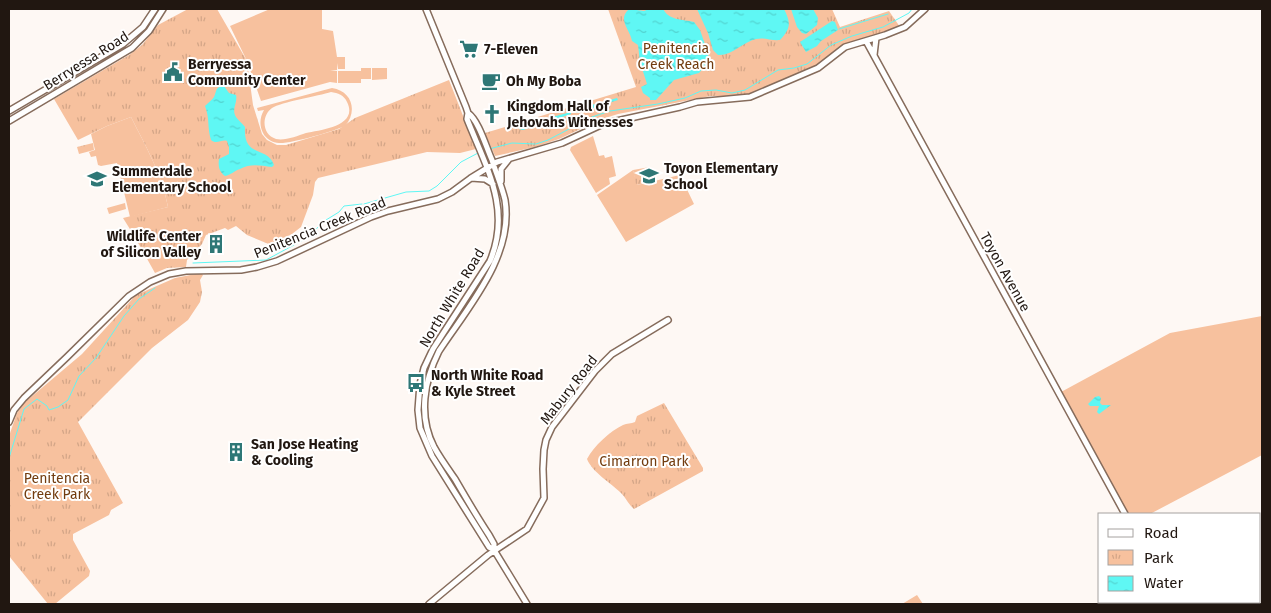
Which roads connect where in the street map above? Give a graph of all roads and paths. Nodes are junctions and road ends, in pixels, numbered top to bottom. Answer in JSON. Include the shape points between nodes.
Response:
{"nodes":[{"id":1,"x":155,"y":9,"type":"edge"},
{"id":2,"x":163,"y":9,"type":"edge"},
{"id":3,"x":426,"y":9,"type":"edge"},
{"id":4,"x":925,"y":9,"type":"edge"},
{"id":5,"x":876,"y":38,"type":"junction"},
{"id":6,"x":866,"y":41,"type":"junction"},
{"id":7,"x":118,"y":47,"type":"junction"},
{"id":8,"x":874,"y":55,"type":"junction"},
{"id":9,"x":102,"y":56,"type":"junction"},
{"id":10,"x":107,"y":64,"type":"junction"},
{"id":11,"x":75,"y":82,"type":"junction"},
{"id":12,"x":9,"y":111,"type":"edge"},
{"id":13,"x":468,"y":112,"type":"junction"},
{"id":14,"x":9,"y":120,"type":"edge"},
{"id":15,"x":510,"y":159,"type":"junction"},
{"id":16,"x":493,"y":164,"type":"junction"},
{"id":17,"x":487,"y":168,"type":"junction"},
{"id":18,"x":471,"y":178,"type":"junction"},
{"id":19,"x":493,"y":184,"type":"junction"},
{"id":20,"x":501,"y":186,"type":"junction"},
{"id":21,"x":668,"y":320,"type":"dead end"},
{"id":22,"x":9,"y":422,"type":"edge"},
{"id":23,"x":1124,"y":513,"type":"edge"},
{"id":24,"x":494,"y":550,"type":"junction"},
{"id":25,"x":429,"y":604,"type":"edge"},
{"id":26,"x":527,"y":604,"type":"edge"}],
"edges":[{"from":1,"to":7,"type":"street","name":"Berryessa Road","via":[[143,27]]},
{"from":2,"to":10,"type":"street","name":"Berryessa Road","via":[[140,40]]},
{"from":3,"to":13,"type":"street"},
{"from":4,"to":5,"type":"street","name":"Penitencia Creek Road","via":[[905,27]]},
{"from":5,"to":6,"type":"street","name":"Penitencia Creek Road"},
{"from":5,"to":8,"type":"street"},
{"from":6,"to":8,"type":"street","name":"Toyon Avenue"},
{"from":6,"to":15,"type":"street","name":"Penitencia Creek Road","via":[[845,47],[807,74],[750,97],[704,100],[616,120],[562,143]]},
{"from":7,"to":9,"type":"street","name":"Berryessa Road"},
{"from":7,"to":10,"type":"street"},
{"from":8,"to":23,"type":"street","name":"Toyon Avenue"},
{"from":9,"to":11,"type":"street","via":[[97,65]]},
{"from":9,"to":12,"type":"street","name":"Berryessa Road"},
{"from":10,"to":11,"type":"street","name":"Berryessa Road"},
{"from":11,"to":14,"type":"street","name":"Berryessa Road"},
{"from":13,"to":16,"type":"street","name":"North White Road"},
{"from":13,"to":17,"type":"street","name":"North White Road","via":[[467,119]]},
{"from":15,"to":16,"type":"street","name":"Penitencia Creek Road"},
{"from":15,"to":20,"type":"street","via":[[501,170]]},
{"from":16,"to":17,"type":"street","name":"Penitencia Creek Road"},
{"from":16,"to":20,"type":"street","name":"North White Road"},
{"from":17,"to":18,"type":"street","name":"Penitencia Creek Road"},
{"from":17,"to":19,"type":"street","name":"North White Road"},
{"from":18,"to":19,"type":"street","via":[[485,179]]},
{"from":18,"to":22,"type":"street","name":"Penitencia Creek Road","via":[[438,199],[371,217],[257,267],[186,271],[150,282],[129,296],[24,398]]},
{"from":19,"to":24,"type":"street","name":"North White Road","via":[[500,221],[496,245],[483,274],[432,349],[419,389],[418,410],[420,428],[432,456],[489,547]]},
{"from":20,"to":24,"type":"street","name":"North White Road","via":[[506,220],[502,248],[488,277],[433,363],[424,404],[434,447],[489,535]]},
{"from":21,"to":24,"type":"street","name":"Mabury Road","via":[[612,354],[552,427],[544,450],[544,498],[527,529]]},
{"from":24,"to":25,"type":"street","name":"Mabury Road"},
{"from":24,"to":26,"type":"street","name":"North White Road"}]}
